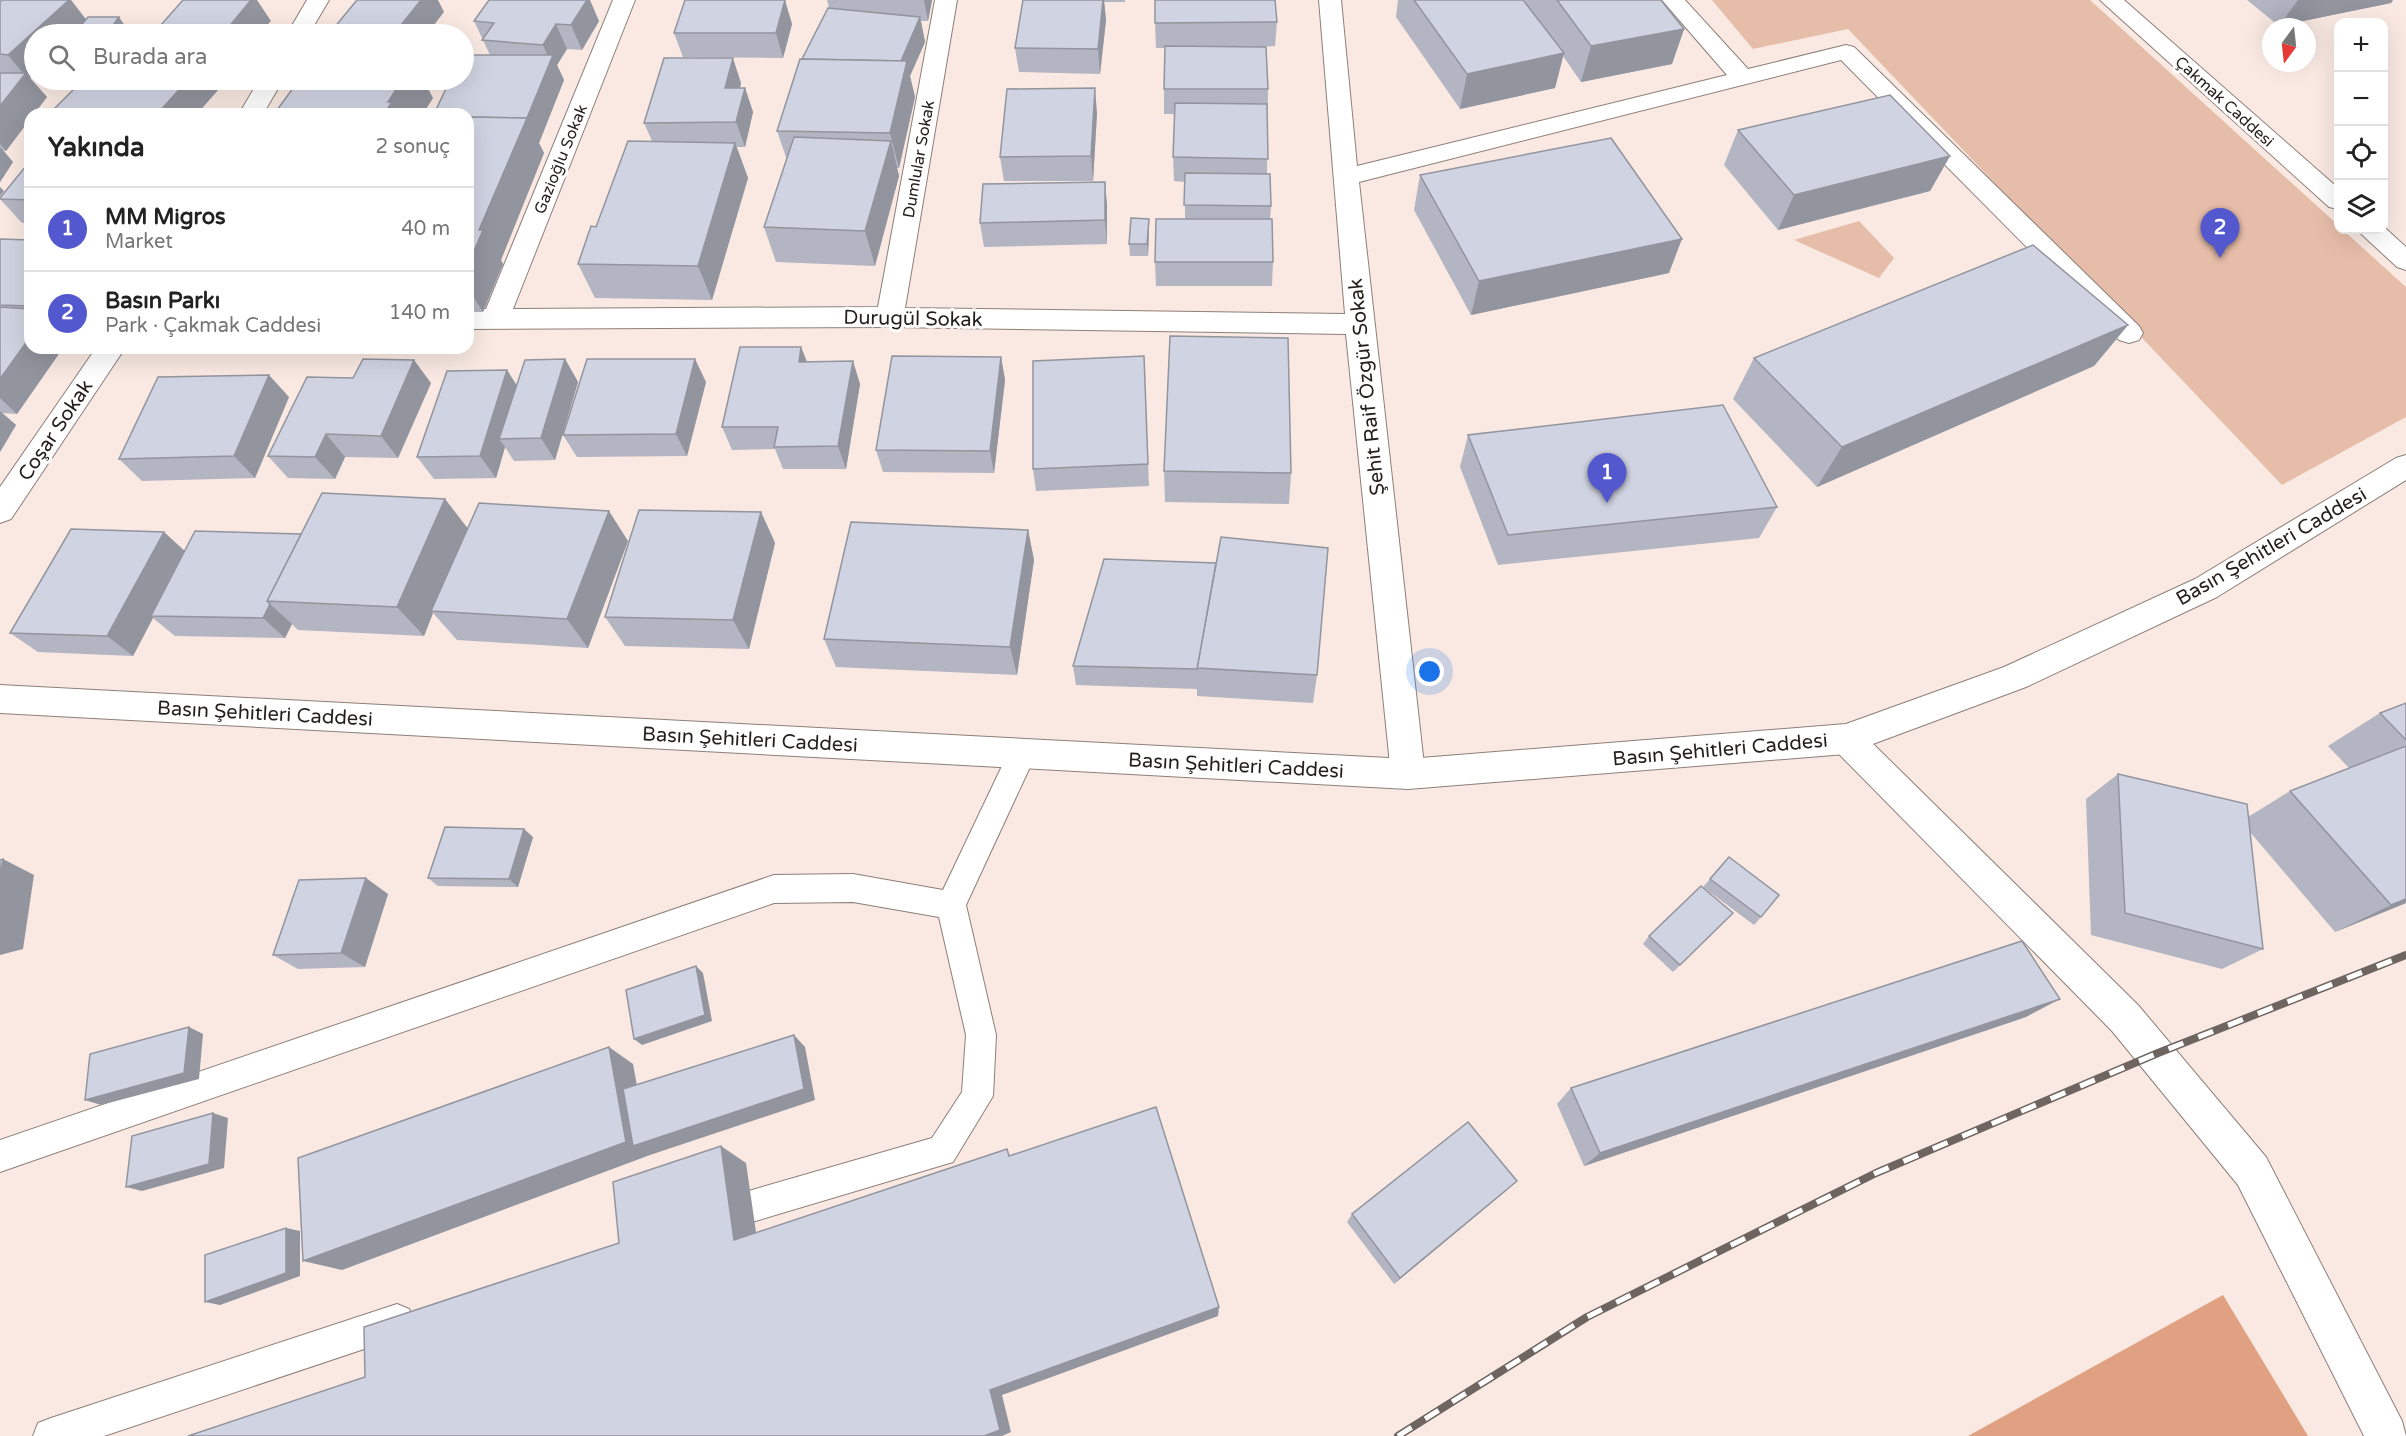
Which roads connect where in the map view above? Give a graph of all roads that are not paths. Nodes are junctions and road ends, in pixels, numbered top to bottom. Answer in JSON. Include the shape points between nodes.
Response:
{"nodes":[{"id":1,"x":318,"y":0,"type":"edge"},
{"id":2,"x":624,"y":0,"type":"edge"},
{"id":3,"x":946,"y":0,"type":"edge"},
{"id":4,"x":1330,"y":0,"type":"edge"},
{"id":5,"x":1673,"y":0,"type":"edge"},
{"id":6,"x":2111,"y":0,"type":"edge"},
{"id":7,"x":304,"y":24,"type":"edge"},
{"id":8,"x":1743,"y":78,"type":"junction"},
{"id":9,"x":265,"y":90,"type":"edge"},
{"id":10,"x":255,"y":108,"type":"edge"},
{"id":11,"x":1345,"y":177,"type":"junction"},
{"id":12,"x":2334,"y":197,"type":"edge"},
{"id":13,"x":2375,"y":234,"type":"edge"},
{"id":14,"x":2406,"y":261,"type":"edge"},
{"id":15,"x":890,"y":317,"type":"junction"},
{"id":16,"x":474,"y":319,"type":"edge"},
{"id":17,"x":496,"y":319,"type":"junction"},
{"id":18,"x":1359,"y":324,"type":"junction"},
{"id":19,"x":2129,"y":333,"type":"dead end"},
{"id":20,"x":107,"y":354,"type":"edge"},
{"id":21,"x":2406,"y":466,"type":"edge"},
{"id":22,"x":0,"y":512,"type":"edge"},
{"id":23,"x":0,"y":699,"type":"edge"},
{"id":24,"x":1846,"y":739,"type":"junction"},
{"id":25,"x":1022,"y":754,"type":"junction"},
{"id":26,"x":1408,"y":774,"type":"junction"},
{"id":27,"x":951,"y":905,"type":"junction"},
{"id":28,"x":0,"y":1156,"type":"edge"},
{"id":29,"x":752,"y":1206,"type":"dead end"},
{"id":30,"x":423,"y":1313,"type":"edge"},
{"id":31,"x":51,"y":1436,"type":"edge"},
{"id":32,"x":2387,"y":1436,"type":"edge"}],
"edges":[{"from":1,"to":7,"type":"street"},
{"from":2,"to":17,"type":"street","name":"Gazioğlu Sokak"},
{"from":3,"to":15,"type":"street","name":"Dumlular Sokak"},
{"from":4,"to":11,"type":"street","name":"Şehit Raif Özgür Sokak"},
{"from":5,"to":8,"type":"street"},
{"from":6,"to":12,"type":"street","name":"Çakmak Caddesi"},
{"from":8,"to":11,"type":"street"},
{"from":8,"to":19,"type":"street","via":[[1846,52]]},
{"from":9,"to":10,"type":"street"},
{"from":11,"to":18,"type":"street","name":"Şehit Raif Özgür Sokak"},
{"from":13,"to":14,"type":"street"},
{"from":15,"to":17,"type":"street","name":"Durugül Sokak"},
{"from":15,"to":18,"type":"street","name":"Durugül Sokak"},
{"from":16,"to":17,"type":"street","name":"Durugül Sokak"},
{"from":18,"to":26,"type":"street","name":"Şehit Raif Özgür Sokak"},
{"from":20,"to":22,"type":"street","name":"Coşar Sokak"},
{"from":21,"to":24,"type":"street","name":"Basın Şehitleri Caddesi","via":[[2206,588],[2015,677]]},
{"from":23,"to":25,"type":"street","name":"Basın Şehitleri Caddesi"},
{"from":24,"to":26,"type":"street","name":"Basın Şehitleri Caddesi"},
{"from":24,"to":32,"type":"street","via":[[2126,1018],[2252,1171]]},
{"from":25,"to":26,"type":"street","name":"Basın Şehitleri Caddesi"},
{"from":25,"to":27,"type":"lane"},
{"from":27,"to":28,"type":"lane","via":[[853,888],[774,889]]},
{"from":27,"to":29,"type":"lane","via":[[981,1035],[977,1096],[942,1150]]},
{"from":30,"to":31,"type":"lane"}]}
